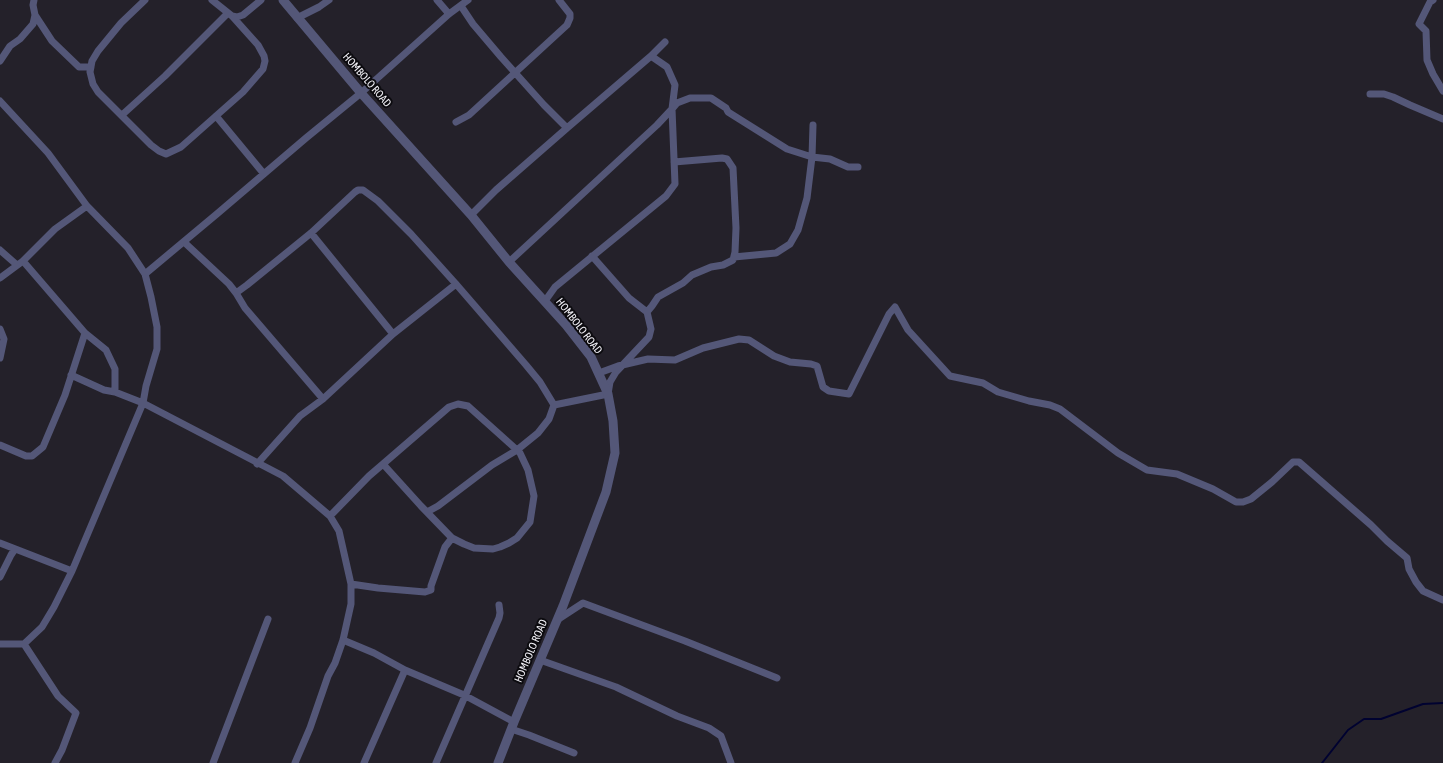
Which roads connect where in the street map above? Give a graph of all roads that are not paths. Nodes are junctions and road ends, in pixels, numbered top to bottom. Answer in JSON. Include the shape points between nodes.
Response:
{"nodes":[{"id":1,"x":34,"y":0,"type":"edge"},
{"id":2,"x":145,"y":0,"type":"edge"},
{"id":3,"x":212,"y":0,"type":"edge"},
{"id":4,"x":261,"y":0,"type":"edge"},
{"id":5,"x":283,"y":0,"type":"edge"},
{"id":6,"x":329,"y":0,"type":"edge"},
{"id":7,"x":437,"y":0,"type":"edge"},
{"id":8,"x":468,"y":0,"type":"edge"},
{"id":9,"x":559,"y":0,"type":"edge"},
{"id":10,"x":1433,"y":0,"type":"edge"},
{"id":11,"x":461,"y":6,"type":"junction"},
{"id":12,"x":449,"y":14,"type":"junction"},
{"id":13,"x":35,"y":15,"type":"junction"},
{"id":14,"x":230,"y":15,"type":"junction"},
{"id":15,"x":297,"y":18,"type":"junction"},
{"id":16,"x":665,"y":42,"type":"dead end"},
{"id":17,"x":650,"y":56,"type":"junction"},
{"id":18,"x":0,"y":61,"type":"edge"},
{"id":19,"x":91,"y":67,"type":"junction"},
{"id":20,"x":516,"y":72,"type":"junction"},
{"id":21,"x":1443,"y":91,"type":"edge"},
{"id":22,"x":361,"y":93,"type":"junction"},
{"id":23,"x":1370,"y":94,"type":"dead end"},
{"id":24,"x":0,"y":101,"type":"edge"},
{"id":25,"x":672,"y":110,"type":"junction"},
{"id":26,"x":122,"y":115,"type":"junction"},
{"id":27,"x":216,"y":116,"type":"junction"},
{"id":28,"x":1443,"y":119,"type":"edge"},
{"id":29,"x":456,"y":122,"type":"dead end"},
{"id":30,"x":813,"y":124,"type":"dead end"},
{"id":31,"x":567,"y":128,"type":"junction"},
{"id":32,"x":812,"y":157,"type":"junction"},
{"id":33,"x":674,"y":162,"type":"junction"},
{"id":34,"x":858,"y":167,"type":"dead end"},
{"id":35,"x":264,"y":174,"type":"junction"},
{"id":36,"x":87,"y":206,"type":"junction"},
{"id":37,"x":471,"y":215,"type":"junction"},
{"id":38,"x":311,"y":233,"type":"junction"},
{"id":39,"x":184,"y":242,"type":"junction"},
{"id":40,"x":0,"y":250,"type":"edge"},
{"id":41,"x":592,"y":256,"type":"junction"},
{"id":42,"x":734,"y":257,"type":"junction"},
{"id":43,"x":509,"y":262,"type":"junction"},
{"id":44,"x":20,"y":263,"type":"junction"},
{"id":45,"x":145,"y":274,"type":"junction"},
{"id":46,"x":0,"y":278,"type":"edge"},
{"id":47,"x":456,"y":284,"type":"junction"},
{"id":48,"x":236,"y":293,"type":"junction"},
{"id":49,"x":545,"y":301,"type":"junction"},
{"id":50,"x":647,"y":312,"type":"junction"},
{"id":51,"x":0,"y":329,"type":"edge"},
{"id":52,"x":85,"y":333,"type":"junction"},
{"id":53,"x":393,"y":334,"type":"junction"},
{"id":54,"x":0,"y":358,"type":"edge"},
{"id":55,"x":622,"y":365,"type":"junction"},
{"id":56,"x":599,"y":373,"type":"junction"},
{"id":57,"x":71,"y":375,"type":"junction"},
{"id":58,"x":115,"y":392,"type":"junction"},
{"id":59,"x":608,"y":394,"type":"junction"},
{"id":60,"x":323,"y":399,"type":"junction"},
{"id":61,"x":144,"y":403,"type":"junction"},
{"id":62,"x":554,"y":405,"type":"junction"},
{"id":63,"x":0,"y":445,"type":"edge"},
{"id":64,"x":517,"y":450,"type":"junction"},
{"id":65,"x":257,"y":464,"type":"junction"},
{"id":66,"x":383,"y":464,"type":"junction"},
{"id":67,"x":427,"y":512,"type":"junction"},
{"id":68,"x":330,"y":516,"type":"junction"},
{"id":69,"x":452,"y":538,"type":"junction"},
{"id":70,"x":0,"y":543,"type":"edge"},
{"id":71,"x":15,"y":549,"type":"junction"},
{"id":72,"x":72,"y":571,"type":"junction"},
{"id":73,"x":0,"y":577,"type":"edge"},
{"id":74,"x":351,"y":584,"type":"junction"},
{"id":75,"x":1443,"y":600,"type":"edge"},
{"id":76,"x":499,"y":606,"type":"dead end"},
{"id":77,"x":268,"y":619,"type":"dead end"},
{"id":78,"x":557,"y":620,"type":"junction"},
{"id":79,"x":343,"y":640,"type":"junction"},
{"id":80,"x":0,"y":644,"type":"edge"},
{"id":81,"x":24,"y":644,"type":"junction"},
{"id":82,"x":540,"y":660,"type":"junction"},
{"id":83,"x":405,"y":670,"type":"junction"},
{"id":84,"x":777,"y":678,"type":"dead end"},
{"id":85,"x":464,"y":695,"type":"junction"},
{"id":86,"x":513,"y":725,"type":"junction"},
{"id":87,"x":574,"y":753,"type":"dead end"},
{"id":88,"x":55,"y":763,"type":"edge"},
{"id":89,"x":213,"y":763,"type":"edge"},
{"id":90,"x":295,"y":763,"type":"edge"},
{"id":91,"x":364,"y":763,"type":"edge"},
{"id":92,"x":436,"y":763,"type":"edge"},
{"id":93,"x":498,"y":763,"type":"edge"},
{"id":94,"x":731,"y":763,"type":"edge"}],
"edges":[{"from":1,"to":13,"type":"street"},
{"from":2,"to":19,"type":"street","via":[[98,51]]},
{"from":3,"to":14,"type":"street"},
{"from":4,"to":14,"type":"street","via":[[243,15]]},
{"from":5,"to":15,"type":"street","name":"HOMBOLO ROAD"},
{"from":6,"to":15,"type":"street"},
{"from":7,"to":12,"type":"street"},
{"from":8,"to":11,"type":"street"},
{"from":9,"to":20,"type":"street","via":[[570,14],[568,25]]},
{"from":10,"to":21,"type":"street","via":[[1419,24],[1426,31],[1427,60]]},
{"from":11,"to":12,"type":"street"},
{"from":11,"to":20,"type":"street","via":[[473,24]]},
{"from":12,"to":22,"type":"street"},
{"from":13,"to":18,"type":"street","via":[[33,24],[10,46]]},
{"from":13,"to":19,"type":"street","via":[[52,41],[79,67]]},
{"from":14,"to":26,"type":"street"},
{"from":14,"to":27,"type":"street","via":[[258,45],[265,61],[258,76]]},
{"from":15,"to":22,"type":"street","name":"HOMBOLO ROAD"},
{"from":16,"to":17,"type":"street"},
{"from":17,"to":25,"type":"street","via":[[667,67],[675,85]]},
{"from":17,"to":31,"type":"street"},
{"from":19,"to":26,"type":"street","via":[[90,72],[98,92]]},
{"from":20,"to":29,"type":"street","via":[[469,115]]},
{"from":20,"to":31,"type":"street"},
{"from":22,"to":35,"type":"street"},
{"from":22,"to":37,"type":"street","name":"HOMBOLO ROAD"},
{"from":23,"to":28,"type":"street","via":[[1393,97]]},
{"from":24,"to":36,"type":"street","via":[[48,153]]},
{"from":25,"to":32,"type":"street","via":[[677,103],[690,98],[711,98],[728,112],[787,149]]},
{"from":25,"to":33,"type":"street"},
{"from":25,"to":43,"type":"street"},
{"from":26,"to":27,"type":"street","via":[[151,145],[166,154],[181,147]]},
{"from":27,"to":35,"type":"street"},
{"from":30,"to":32,"type":"street"},
{"from":31,"to":37,"type":"street"},
{"from":32,"to":34,"type":"street","via":[[830,159],[848,167]]},
{"from":32,"to":42,"type":"street","via":[[807,198],[798,230],[790,244],[776,253]]},
{"from":33,"to":41,"type":"street","via":[[675,184],[666,196]]},
{"from":33,"to":42,"type":"street","via":[[722,158],[727,159],[733,168],[736,228]]},
{"from":35,"to":39,"type":"street"},
{"from":36,"to":44,"type":"street","via":[[55,229]]},
{"from":36,"to":45,"type":"street","via":[[128,248]]},
{"from":37,"to":43,"type":"street","name":"HOMBOLO ROAD"},
{"from":38,"to":47,"type":"street","via":[[355,192],[363,190],[378,200]]},
{"from":38,"to":48,"type":"street"},
{"from":38,"to":53,"type":"street"},
{"from":39,"to":45,"type":"street"},
{"from":39,"to":48,"type":"street"},
{"from":40,"to":44,"type":"street"},
{"from":41,"to":49,"type":"street","via":[[555,287]]},
{"from":41,"to":50,"type":"street","via":[[629,298]]},
{"from":42,"to":50,"type":"street","via":[[723,265],[711,266],[692,275],[658,297]]},
{"from":43,"to":49,"type":"street","name":"HOMBOLO ROAD"},
{"from":44,"to":46,"type":"street"},
{"from":44,"to":52,"type":"street"},
{"from":45,"to":61,"type":"street","via":[[157,327],[157,349],[146,386]]},
{"from":47,"to":53,"type":"street"},
{"from":47,"to":62,"type":"street","via":[[540,382]]},
{"from":48,"to":60,"type":"street","via":[[245,308]]},
{"from":49,"to":56,"type":"street","name":"HOMBOLO ROAD","via":[[591,357]]},
{"from":50,"to":55,"type":"street","via":[[651,328],[649,337]]},
{"from":51,"to":54,"type":"street","via":[[4,340]]},
{"from":52,"to":57,"type":"street"},
{"from":52,"to":58,"type":"street","via":[[106,350],[112,360],[115,369]]},
{"from":53,"to":60,"type":"street"},
{"from":55,"to":56,"type":"street"},
{"from":55,"to":59,"type":"street","via":[[610,382]]},
{"from":55,"to":75,"type":"street","via":[[648,359],[675,360],[703,348],[739,339],[749,340],[774,356],[790,362],[817,366],[823,387],[829,391],[849,394],[889,314],[895,307],[908,330],[950,376],[978,381],[998,392],[1060,409],[1118,453],[1147,470],[1177,474],[1236,502],[1243,502],[1251,499],[1293,462],[1299,462],[1406,558],[1416,582],[1423,591]]},
{"from":56,"to":59,"type":"street","name":"HOMBOLO ROAD"},
{"from":57,"to":58,"type":"street","via":[[104,390]]},
{"from":57,"to":63,"type":"street","via":[[43,446],[32,456],[26,456]]},
{"from":58,"to":61,"type":"street"},
{"from":59,"to":62,"type":"street"},
{"from":59,"to":78,"type":"street","name":"HOMBOLO ROAD","via":[[613,421],[613,465],[606,492]]},
{"from":60,"to":65,"type":"street","via":[[300,416]]},
{"from":61,"to":65,"type":"street"},
{"from":61,"to":72,"type":"street"},
{"from":62,"to":64,"type":"street","via":[[554,410],[543,427]]},
{"from":64,"to":66,"type":"street","via":[[468,406],[458,404],[450,407]]},
{"from":64,"to":67,"type":"street"},
{"from":64,"to":69,"type":"street","via":[[528,470],[534,496],[530,522],[524,531],[509,543],[493,549],[474,548]]},
{"from":65,"to":68,"type":"street","via":[[283,476]]},
{"from":66,"to":67,"type":"street"},
{"from":66,"to":68,"type":"street"},
{"from":67,"to":69,"type":"street"},
{"from":68,"to":74,"type":"street","via":[[339,531]]},
{"from":69,"to":74,"type":"street","via":[[445,547],[431,590],[425,592]]},
{"from":70,"to":71,"type":"street"},
{"from":71,"to":72,"type":"street"},
{"from":71,"to":73,"type":"street"},
{"from":72,"to":81,"type":"street","via":[[42,627]]},
{"from":74,"to":79,"type":"street","via":[[351,604]]},
{"from":76,"to":85,"type":"street","via":[[498,618]]},
{"from":77,"to":89,"type":"street"},
{"from":78,"to":82,"type":"street","name":"HOMBOLO ROAD"},
{"from":78,"to":84,"type":"street","via":[[583,603]]},
{"from":79,"to":83,"type":"street"},
{"from":79,"to":90,"type":"street"},
{"from":80,"to":81,"type":"street"},
{"from":81,"to":88,"type":"street","via":[[58,696],[76,713]]},
{"from":82,"to":86,"type":"street","name":"HOMBOLO ROAD"},
{"from":82,"to":94,"type":"street","via":[[616,687],[709,728],[721,736]]},
{"from":83,"to":85,"type":"street"},
{"from":83,"to":91,"type":"street"},
{"from":85,"to":86,"type":"street"},
{"from":85,"to":92,"type":"street"},
{"from":86,"to":87,"type":"street","via":[[529,735]]},
{"from":86,"to":93,"type":"street","name":"HOMBOLO ROAD"}]}
